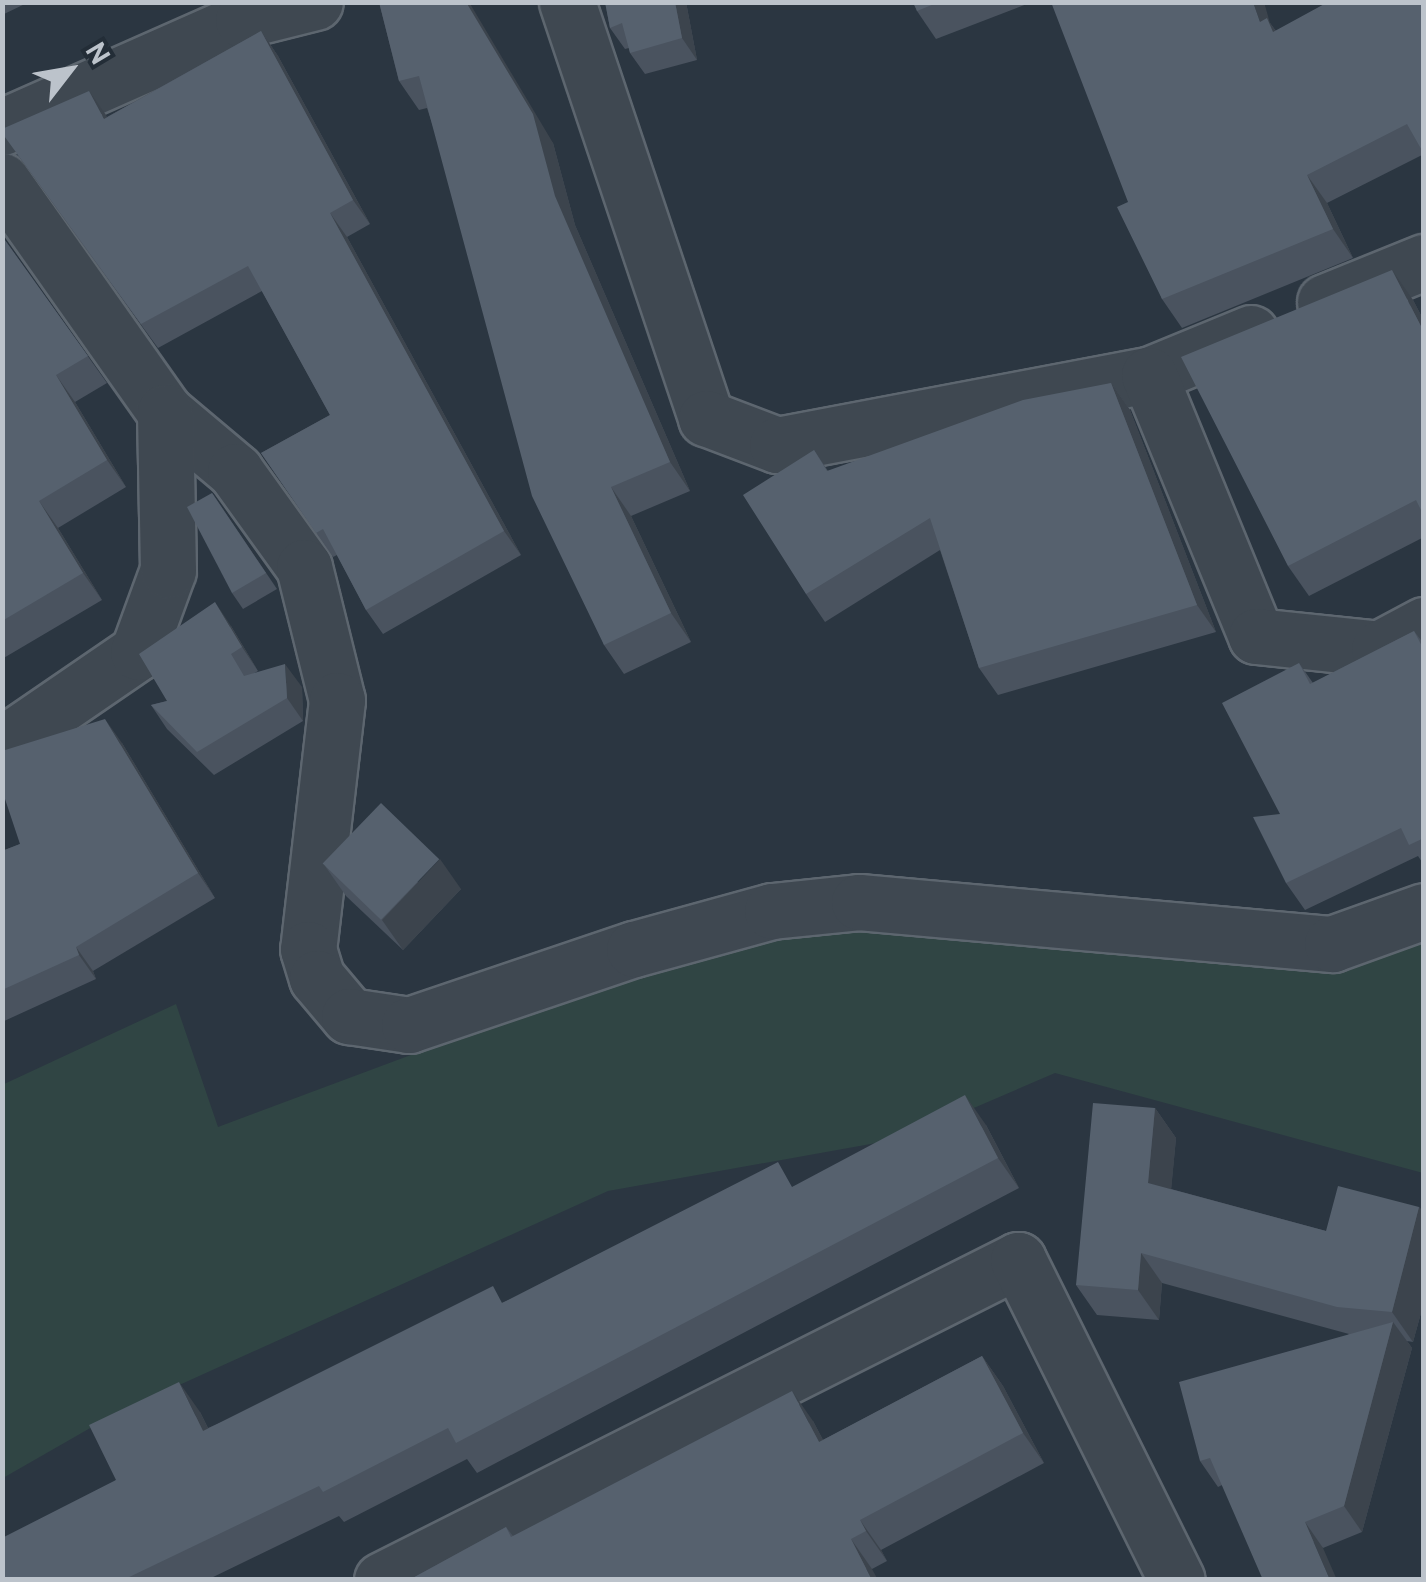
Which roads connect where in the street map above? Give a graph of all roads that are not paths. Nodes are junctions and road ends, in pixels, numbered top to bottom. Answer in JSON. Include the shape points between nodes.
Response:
{"nodes":[{"id":1,"x":315,"y":2,"type":"edge"},
{"id":2,"x":567,"y":2,"type":"edge"},
{"id":3,"x":2,"y":126,"type":"edge"},
{"id":4,"x":2,"y":182,"type":"edge"},
{"id":5,"x":1424,"y":262,"type":"edge"},
{"id":6,"x":1149,"y":376,"type":"junction"},
{"id":7,"x":166,"y":412,"type":"junction"},
{"id":8,"x":1424,"y":625,"type":"edge"},
{"id":9,"x":2,"y":745,"type":"edge"},
{"id":10,"x":1424,"y":910,"type":"edge"},
{"id":11,"x":382,"y":1580,"type":"edge"},
{"id":12,"x":1177,"y":1580,"type":"edge"}],
"edges":[{"from":1,"to":3,"type":"street","via":[[243,20]]},
{"from":2,"to":6,"type":"street","via":[[706,418],[777,444]]},
{"from":4,"to":7,"type":"street"},
{"from":5,"to":6,"type":"street"},
{"from":6,"to":8,"type":"street","via":[[1256,636],[1379,649]]},
{"from":7,"to":9,"type":"street","via":[[168,570],[138,652]]},
{"from":7,"to":10,"type":"street","via":[[277,519],[325,630],[337,700],[308,948],[316,978],[349,1016],[409,1025],[634,948],[772,911],[859,902],[1332,944]]},
{"from":11,"to":12,"type":"street","via":[[1018,1260]]}]}
